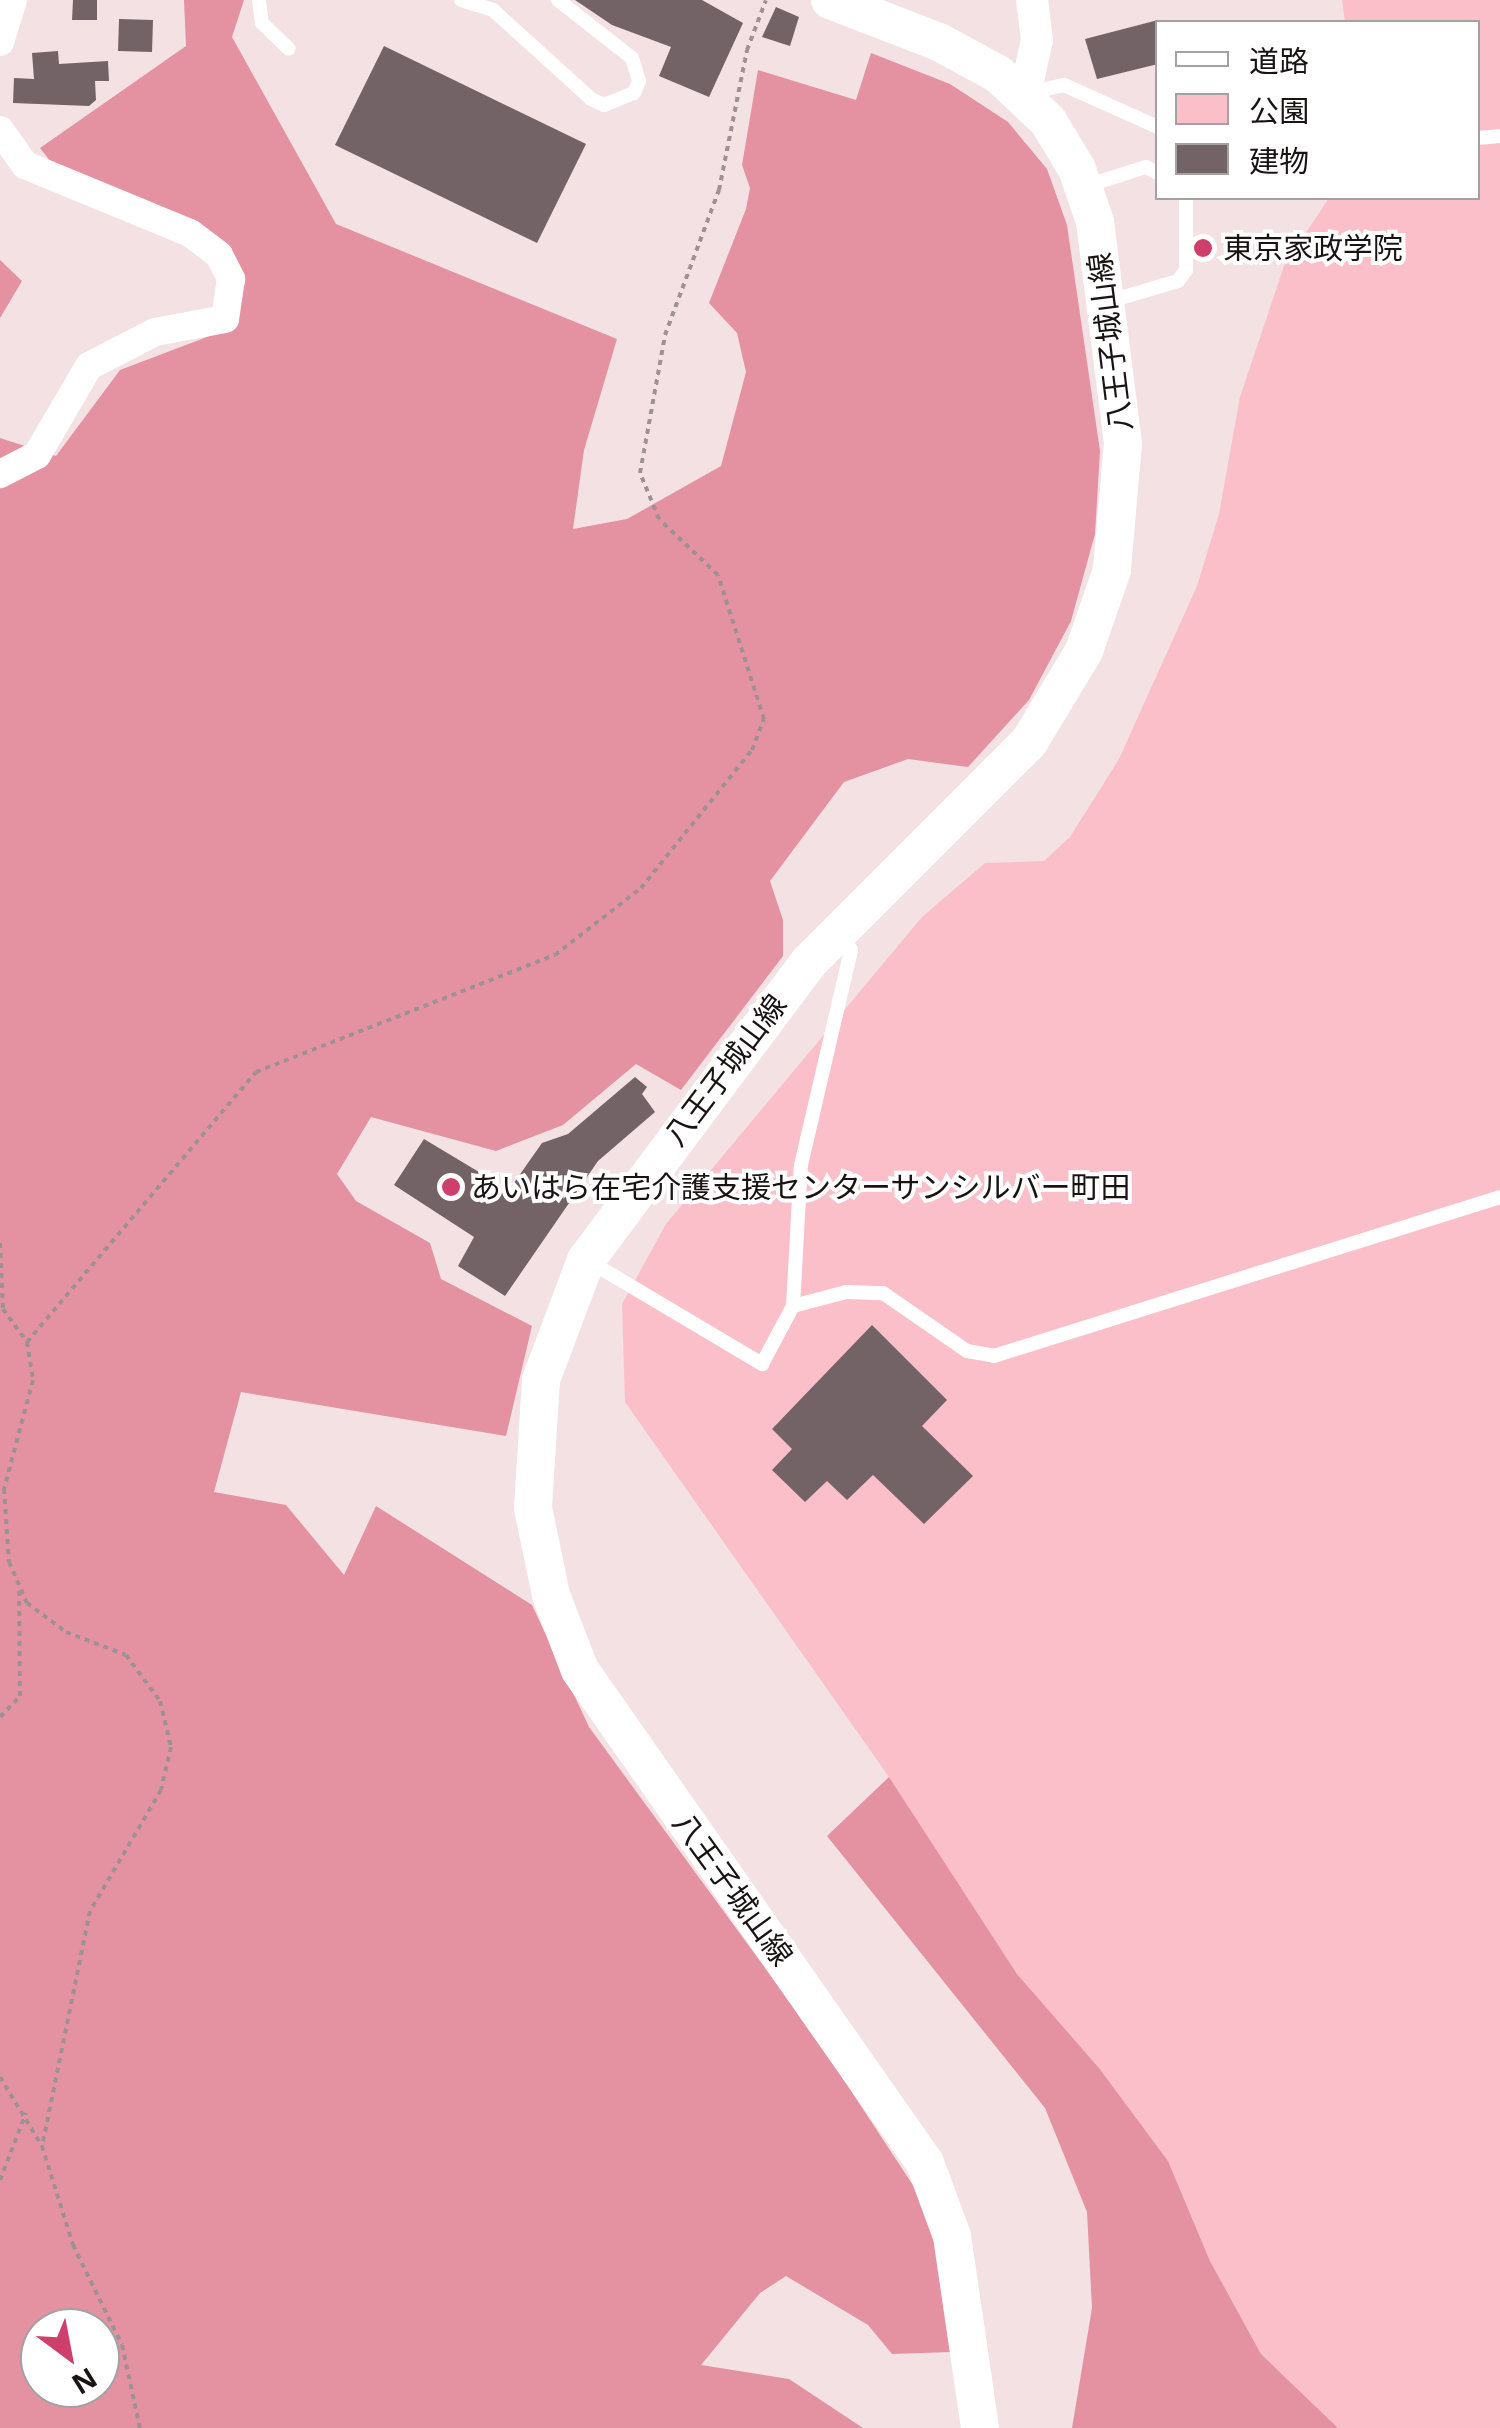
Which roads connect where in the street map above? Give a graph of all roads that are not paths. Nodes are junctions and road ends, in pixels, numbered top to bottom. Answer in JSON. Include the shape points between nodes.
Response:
{"nodes":[{"id":1,"x":13,"y":0,"type":"edge"},
{"id":2,"x":259,"y":0,"type":"edge"},
{"id":3,"x":461,"y":0,"type":"edge"},
{"id":4,"x":558,"y":0,"type":"edge"},
{"id":5,"x":830,"y":0,"type":"edge"},
{"id":6,"x":1032,"y":0,"type":"edge"},
{"id":7,"x":0,"y":42,"type":"edge"},
{"id":8,"x":289,"y":49,"type":"dead end"},
{"id":9,"x":1025,"y":94,"type":"junction"},
{"id":10,"x":1155,"y":126,"type":"edge"},
{"id":11,"x":0,"y":130,"type":"edge"},
{"id":12,"x":1155,"y":172,"type":"edge"},
{"id":13,"x":1085,"y":186,"type":"junction"},
{"id":14,"x":1186,"y":200,"type":"edge"},
{"id":15,"x":1106,"y":303,"type":"junction"},
{"id":16,"x":0,"y":474,"type":"edge"},
{"id":17,"x":836,"y":932,"type":"junction"},
{"id":18,"x":1500,"y":1197,"type":"edge"},
{"id":19,"x":586,"y":1260,"type":"junction"},
{"id":20,"x":793,"y":1306,"type":"junction"},
{"id":21,"x":980,"y":2428,"type":"edge"}],
"edges":[{"from":1,"to":7,"type":"street"},
{"from":2,"to":8,"type":"lane","via":[[262,23]]},
{"from":3,"to":4,"type":"lane","via":[[493,10],[591,100],[604,105],[634,93],[639,81],[632,58]]},
{"from":5,"to":9,"type":"main road","name":"八王子城山線","via":[[968,56]]},
{"from":6,"to":9,"type":"street","via":[[1036,40]]},
{"from":9,"to":10,"type":"lane","via":[[1064,85]]},
{"from":9,"to":13,"type":"main road","name":"八王子城山線","via":[[1062,141]]},
{"from":11,"to":16,"type":"street","via":[[25,164],[190,232],[219,255],[231,278],[225,319],[155,332],[89,366],[37,455]]},
{"from":12,"to":13,"type":"lane","via":[[1146,167]]},
{"from":13,"to":15,"type":"main road","name":"八王子城山線"},
{"from":14,"to":15,"type":"lane","via":[[1186,270],[1178,280]]},
{"from":15,"to":17,"type":"main road","name":"八王子城山線","via":[[1123,488],[1112,570],[1084,652],[1019,754]]},
{"from":17,"to":19,"type":"main road","name":"八王子城山線","via":[[771,1008]]},
{"from":17,"to":20,"type":"lane","via":[[851,950],[800,1165]]},
{"from":18,"to":20,"type":"lane","via":[[994,1356],[967,1350],[883,1293],[846,1292]]},
{"from":19,"to":20,"type":"lane","via":[[762,1364]]},
{"from":19,"to":21,"type":"main road","name":"八王子城山線","via":[[552,1339],[533,1436],[534,1508],[551,1595],[599,1702],[925,2164],[952,2236]]}]}
